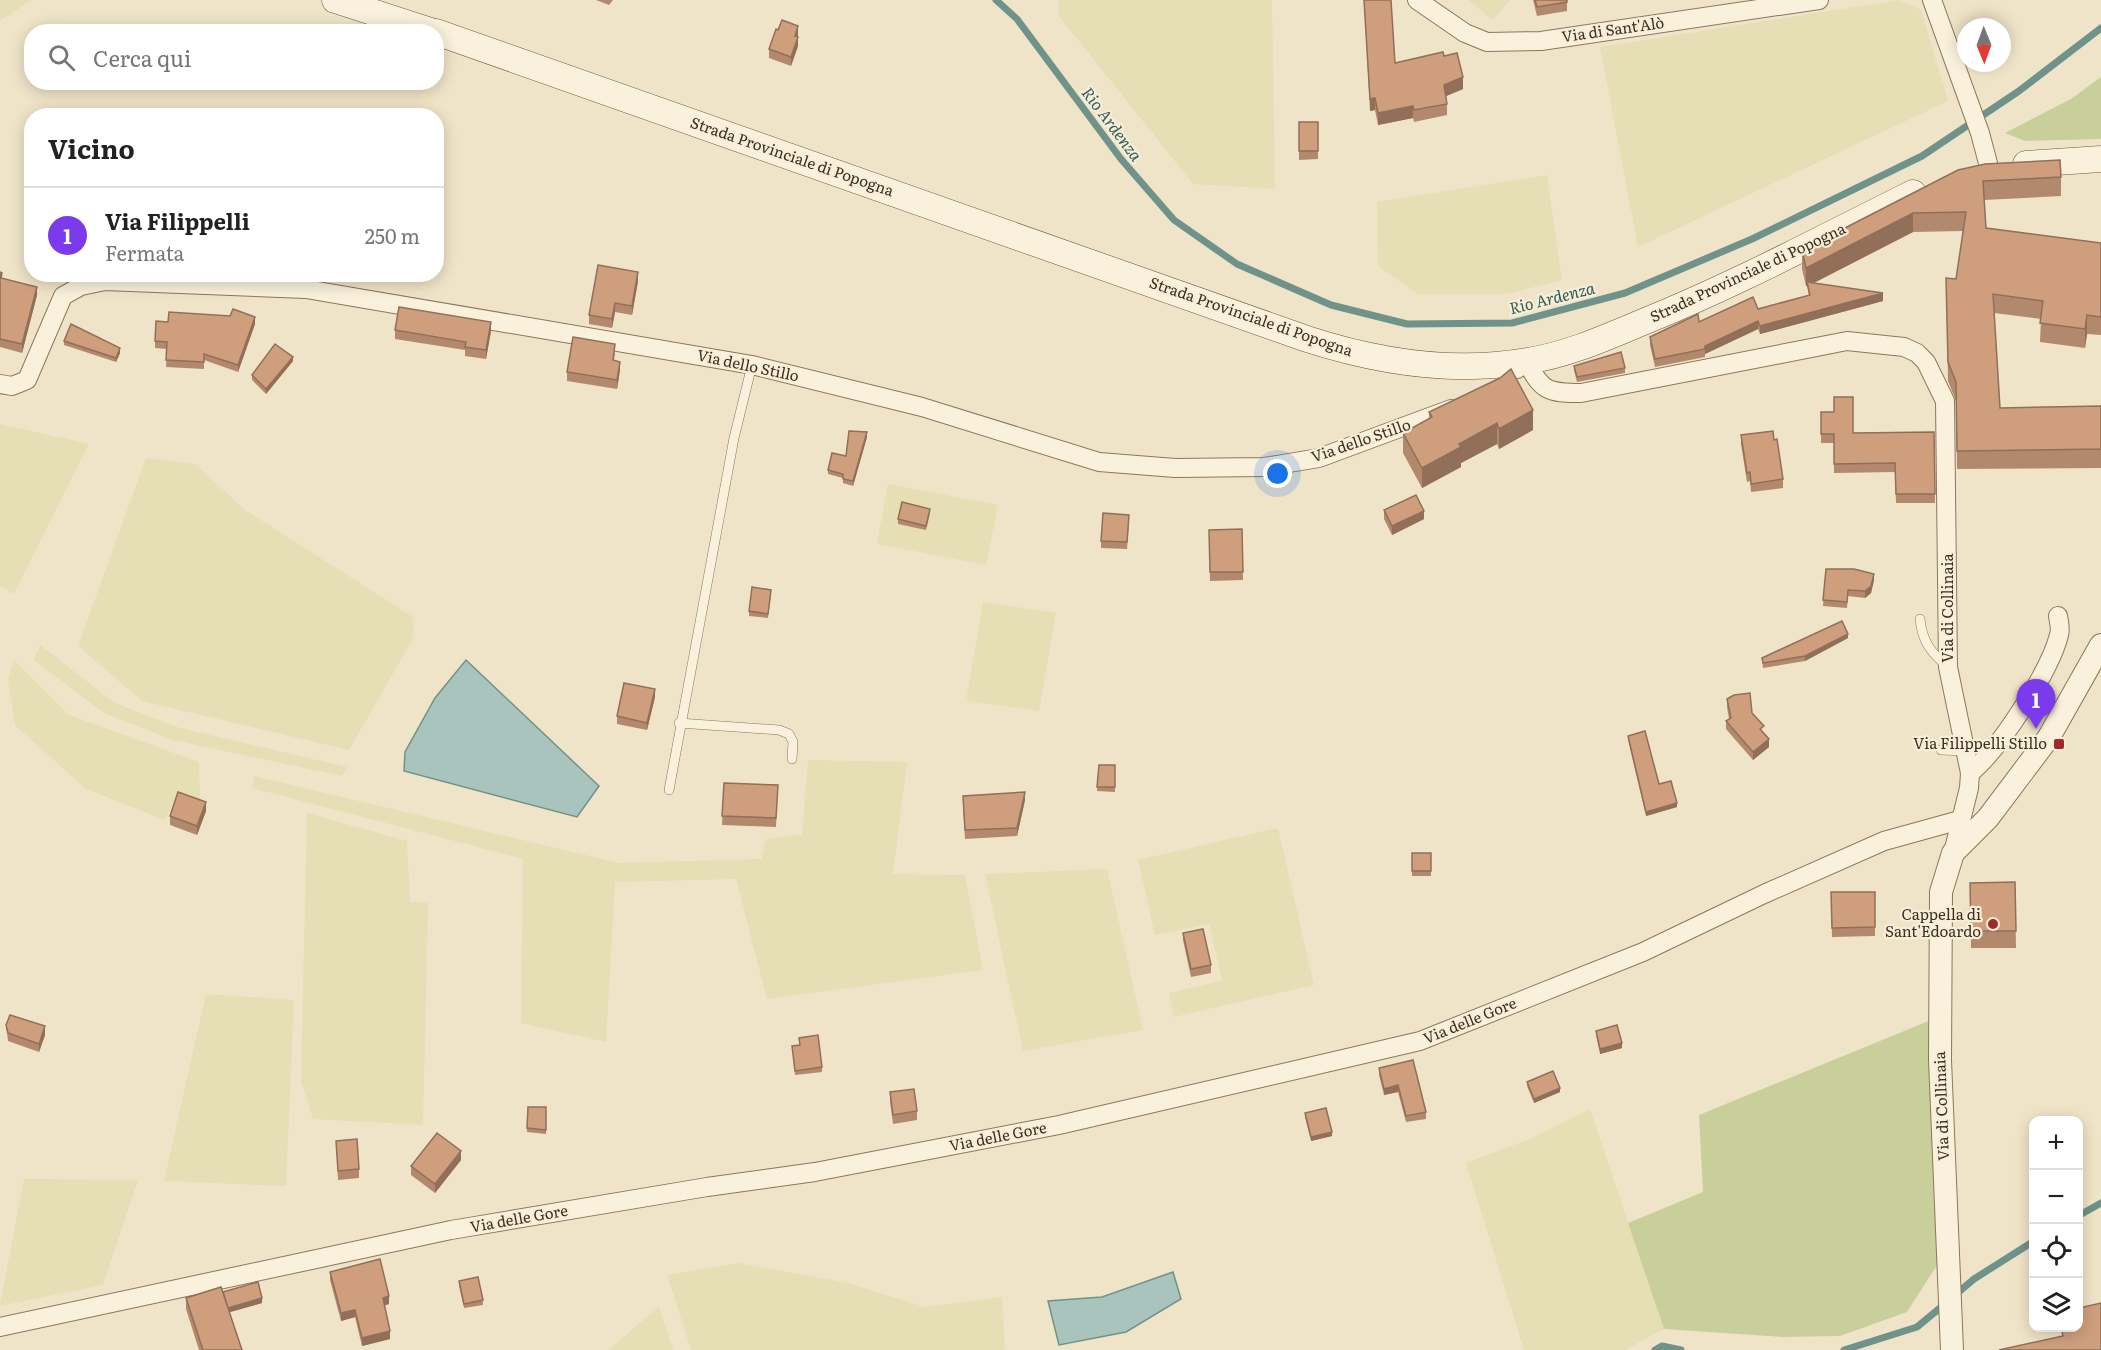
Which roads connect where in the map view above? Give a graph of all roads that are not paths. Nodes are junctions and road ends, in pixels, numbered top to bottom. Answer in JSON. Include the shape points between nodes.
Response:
{"nodes":[{"id":1,"x":335,"y":0,"type":"edge"},
{"id":2,"x":1417,"y":0,"type":"edge"},
{"id":3,"x":1819,"y":0,"type":"edge"},
{"id":4,"x":1932,"y":0,"type":"edge"},
{"id":5,"x":410,"y":24,"type":"edge"},
{"id":6,"x":444,"y":35,"type":"edge"},
{"id":7,"x":2101,"y":159,"type":"edge"},
{"id":8,"x":1989,"y":167,"type":"junction"},
{"id":9,"x":1962,"y":172,"type":"edge"},
{"id":10,"x":1932,"y":184,"type":"edge"},
{"id":11,"x":97,"y":282,"type":"edge"},
{"id":12,"x":150,"y":282,"type":"edge"},
{"id":13,"x":1526,"y":362,"type":"junction"},
{"id":14,"x":752,"y":365,"type":"junction"},
{"id":15,"x":1503,"y":381,"type":"edge"},
{"id":16,"x":0,"y":384,"type":"edge"},
{"id":17,"x":1463,"y":403,"type":"edge"},
{"id":18,"x":2058,"y":616,"type":"dead end"},
{"id":19,"x":1920,"y":619,"type":"dead end"},
{"id":20,"x":2101,"y":645,"type":"edge"},
{"id":21,"x":1948,"y":667,"type":"junction"},
{"id":22,"x":679,"y":723,"type":"junction"},
{"id":23,"x":1941,"y":750,"type":"dead end"},
{"id":24,"x":1966,"y":752,"type":"junction"},
{"id":25,"x":792,"y":759,"type":"dead end"},
{"id":26,"x":1970,"y":773,"type":"junction"},
{"id":27,"x":669,"y":790,"type":"dead end"},
{"id":28,"x":1960,"y":820,"type":"junction"},
{"id":29,"x":1953,"y":854,"type":"junction"},
{"id":30,"x":0,"y":1327,"type":"edge"},
{"id":31,"x":1952,"y":1350,"type":"edge"}],
"edges":[{"from":1,"to":5,"type":"main road","name":"Strada Provinciale di Popogna"},
{"from":2,"to":3,"type":"street","name":"Via di Sant'Alò","via":[[1465,33],[1487,42],[1541,41]]},
{"from":4,"to":8,"type":"street"},
{"from":6,"to":13,"type":"main road","name":"Strada Provinciale di Popogna","via":[[1323,344],[1427,366]]},
{"from":7,"to":8,"type":"main road"},
{"from":8,"to":9,"type":"main road"},
{"from":10,"to":13,"type":"main road","name":"Strada Provinciale di Popogna","via":[[1695,301],[1563,354]]},
{"from":11,"to":16,"type":"street","name":"Via dello Stillo","via":[[63,296],[27,380],[12,386]]},
{"from":12,"to":14,"type":"street","name":"Via dello Stillo","via":[[306,289]]},
{"from":13,"to":15,"type":"street"},
{"from":13,"to":21,"type":"street","name":"Via di Collinaia","via":[[1539,385],[1559,393],[1581,393],[1847,341],[1904,347],[1917,353],[1926,362],[1945,401]]},
{"from":14,"to":17,"type":"street","name":"Via dello Stillo","via":[[922,407],[1099,462],[1175,468],[1264,467],[1319,458]]},
{"from":14,"to":22,"type":"lane","via":[[734,438]]},
{"from":18,"to":26,"type":"street","via":[[2060,633],[2049,660],[1997,747]]},
{"from":19,"to":21,"type":"lane","via":[[1930,651]]},
{"from":20,"to":29,"type":"street","via":[[2049,737],[1988,818]]},
{"from":21,"to":24,"type":"street","name":"Via di Collinaia"},
{"from":22,"to":25,"type":"lane","via":[[779,730],[789,734],[793,742]]},
{"from":22,"to":27,"type":"lane"},
{"from":23,"to":24,"type":"lane"},
{"from":24,"to":26,"type":"street","name":"Via di Collinaia"},
{"from":26,"to":28,"type":"street","name":"Via di Collinaia"},
{"from":28,"to":29,"type":"street","name":"Via di Collinaia"},
{"from":28,"to":30,"type":"street","name":"Via delle Gore","via":[[1884,841],[1643,952],[1420,1041],[1059,1125],[814,1172],[451,1230]]},
{"from":29,"to":31,"type":"street","name":"Via di Collinaia","via":[[1941,892],[1939,957]]}]}
